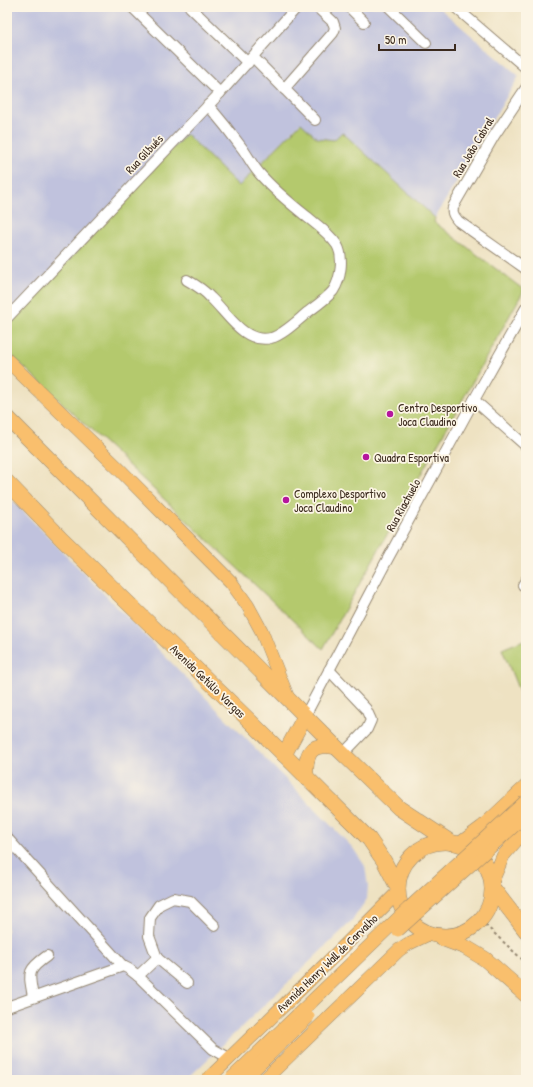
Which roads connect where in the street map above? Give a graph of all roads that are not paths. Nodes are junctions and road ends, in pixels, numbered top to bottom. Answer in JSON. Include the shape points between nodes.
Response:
{"nodes":[{"id":1,"x":132,"y":7,"type":"edge"},
{"id":2,"x":190,"y":7,"type":"edge"},
{"id":3,"x":298,"y":7,"type":"edge"},
{"id":4,"x":317,"y":7,"type":"edge"},
{"id":5,"x":349,"y":7,"type":"edge"},
{"id":6,"x":389,"y":7,"type":"edge"},
{"id":7,"x":455,"y":7,"type":"edge"},
{"id":8,"x":364,"y":22,"type":"dead end"},
{"id":9,"x":426,"y":43,"type":"dead end"},
{"id":10,"x":250,"y":60,"type":"junction"},
{"id":11,"x":526,"y":68,"type":"edge"},
{"id":12,"x":526,"y":88,"type":"edge"},
{"id":13,"x":284,"y":89,"type":"junction"},
{"id":14,"x":220,"y":93,"type":"junction"},
{"id":15,"x":208,"y":105,"type":"junction"},
{"id":16,"x":315,"y":120,"type":"dead end"},
{"id":17,"x":526,"y":269,"type":"edge"},
{"id":18,"x":187,"y":280,"type":"dead end"},
{"id":19,"x":526,"y":308,"type":"edge"},
{"id":20,"x":7,"y":318,"type":"edge"},
{"id":21,"x":7,"y":360,"type":"edge"},
{"id":22,"x":474,"y":400,"type":"junction"},
{"id":23,"x":7,"y":417,"type":"edge"},
{"id":24,"x":526,"y":446,"type":"edge"},
{"id":25,"x":7,"y":482,"type":"edge"},
{"id":26,"x":329,"y":670,"type":"junction"},
{"id":27,"x":288,"y":698,"type":"junction"},
{"id":28,"x":305,"y":716,"type":"junction"},
{"id":29,"x":340,"y":750,"type":"junction"},
{"id":30,"x":284,"y":755,"type":"junction"},
{"id":31,"x":306,"y":778,"type":"junction"},
{"id":32,"x":526,"y":786,"type":"edge"},
{"id":33,"x":526,"y":801,"type":"edge"},
{"id":34,"x":526,"y":815,"type":"edge"},
{"id":35,"x":526,"y":829,"type":"edge"},
{"id":36,"x":7,"y":838,"type":"edge"},
{"id":37,"x":456,"y":843,"type":"junction"},
{"id":38,"x":398,"y":890,"type":"junction"},
{"id":39,"x":491,"y":890,"type":"junction"},
{"id":40,"x":215,"y":926,"type":"dead end"},
{"id":41,"x":526,"y":931,"type":"edge"},
{"id":42,"x":431,"y":934,"type":"junction"},
{"id":43,"x":47,"y":956,"type":"dead end"},
{"id":44,"x":157,"y":958,"type":"junction"},
{"id":45,"x":123,"y":966,"type":"junction"},
{"id":46,"x":138,"y":976,"type":"junction"},
{"id":47,"x":187,"y":983,"type":"dead end"},
{"id":48,"x":526,"y":996,"type":"edge"},
{"id":49,"x":34,"y":997,"type":"junction"},
{"id":50,"x":7,"y":1007,"type":"edge"},
{"id":51,"x":229,"y":1058,"type":"junction"},
{"id":52,"x":234,"y":1079,"type":"edge"},
{"id":53,"x":207,"y":1080,"type":"edge"},
{"id":54,"x":264,"y":1080,"type":"edge"}],
"edges":[{"from":1,"to":14,"type":"street"},
{"from":2,"to":10,"type":"street"},
{"from":3,"to":10,"type":"street","name":"Rua Gilbués"},
{"from":4,"to":13,"type":"street","via":[[333,22],[333,33]]},
{"from":5,"to":8,"type":"street"},
{"from":6,"to":9,"type":"street"},
{"from":7,"to":11,"type":"street"},
{"from":10,"to":13,"type":"street"},
{"from":10,"to":14,"type":"street","name":"Rua Gilbués"},
{"from":12,"to":17,"type":"street","name":"Rua João Cabral","via":[[494,136],[452,208],[452,214],[458,221]]},
{"from":13,"to":16,"type":"street"},
{"from":14,"to":15,"type":"street","name":"Rua Gilbués"},
{"from":15,"to":18,"type":"street","via":[[259,173],[331,237],[340,254],[341,268],[333,290],[292,325],[271,338],[256,338],[243,332],[210,296]]},
{"from":15,"to":20,"type":"street","name":"Rua Gilbués"},
{"from":19,"to":22,"type":"street","name":"Rua Riachuelo"},
{"from":21,"to":27,"type":"main road","via":[[231,582],[261,630]]},
{"from":22,"to":24,"type":"street"},
{"from":22,"to":26,"type":"street","name":"Rua Riachuelo"},
{"from":23,"to":27,"type":"highway"},
{"from":25,"to":30,"type":"highway","name":"Avenida Getúlio Vargas"},
{"from":26,"to":28,"type":"street","name":"Rua Riachuelo"},
{"from":26,"to":29,"type":"street","via":[[366,709],[371,720],[367,729]]},
{"from":27,"to":28,"type":"highway"},
{"from":28,"to":29,"type":"highway"},
{"from":28,"to":30,"type":"highway"},
{"from":29,"to":31,"type":"highway","via":[[322,745],[312,750],[307,757]]},
{"from":29,"to":37,"type":"highway","via":[[399,808]]},
{"from":30,"to":31,"type":"highway","name":"Avenida Getúlio Vargas"},
{"from":31,"to":38,"type":"highway","name":"Avenida Getúlio Vargas","via":[[369,839],[384,861]]},
{"from":32,"to":37,"type":"main road","via":[[482,827]]},
{"from":33,"to":52,"type":"main road","bridge":true,"via":[[408,909]]},
{"from":34,"to":52,"type":"main road","bridge":true},
{"from":35,"to":39,"type":"main road","via":[[503,856]]},
{"from":36,"to":45,"type":"street"},
{"from":37,"to":38,"type":"highway","name":"Avenida Henry Wall de Carvalho","via":[[434,843],[420,849],[409,859],[401,872]]},
{"from":37,"to":39,"type":"highway","via":[[467,847],[481,858],[490,874]]},
{"from":38,"to":42,"type":"highway","name":"Avenida Getúlio Vargas","via":[[401,906],[408,918],[417,928]]},
{"from":38,"to":51,"type":"main road","name":"Avenida Henry Wall de Carvalho","via":[[372,919]]},
{"from":39,"to":41,"type":"highway"},
{"from":39,"to":42,"type":"highway","via":[[484,917],[470,929],[462,934],[446,937]]},
{"from":40,"to":44,"type":"street","via":[[190,901],[173,898],[158,905],[150,918],[149,936]]},
{"from":42,"to":48,"type":"highway","name":"Avenida Getúlio Vargas","via":[[465,947],[485,959]]},
{"from":42,"to":54,"type":"main road","via":[[399,950]]},
{"from":43,"to":49,"type":"street","via":[[31,970]]},
{"from":44,"to":46,"type":"street"},
{"from":44,"to":47,"type":"street"},
{"from":45,"to":46,"type":"street"},
{"from":45,"to":49,"type":"street"},
{"from":46,"to":51,"type":"street","via":[[213,1050]]},
{"from":49,"to":50,"type":"street"},
{"from":51,"to":53,"type":"main road","name":"Avenida Henry Wall de Carvalho"}]}
